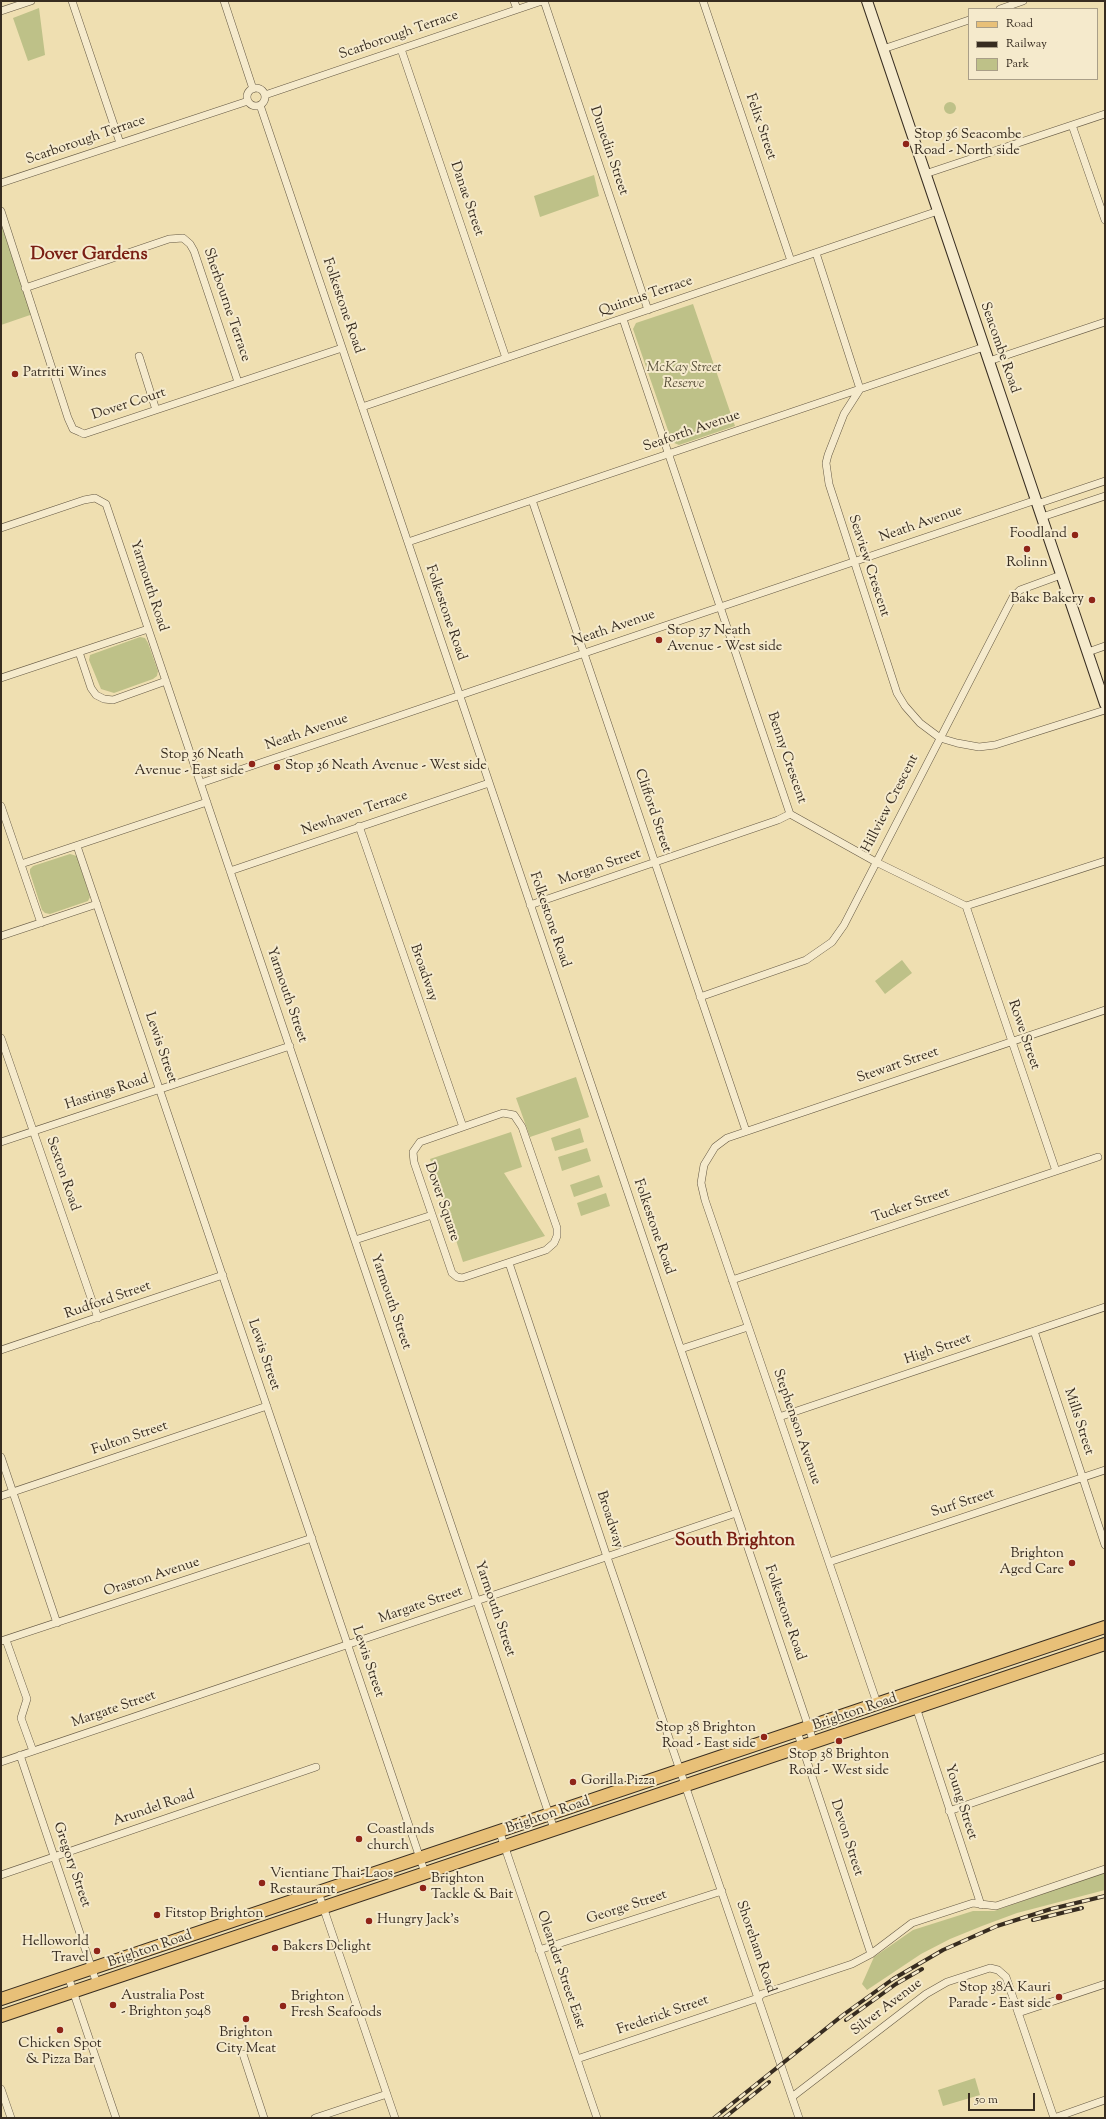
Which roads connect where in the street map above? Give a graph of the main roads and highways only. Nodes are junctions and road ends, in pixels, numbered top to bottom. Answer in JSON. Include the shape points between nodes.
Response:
{"nodes":[{"id":1,"x":867,"y":1,"type":"edge"},
{"id":2,"x":1105,"y":704,"type":"edge"},
{"id":3,"x":1105,"y":1627,"type":"edge"},
{"id":4,"x":1105,"y":1644,"type":"edge"},
{"id":5,"x":1,"y":1999,"type":"edge"},
{"id":6,"x":1,"y":2016,"type":"edge"}],
"edges":[{"from":1,"to":2,"type":"main road","name":"Seacombe Road"},
{"from":3,"to":5,"type":"main road","name":"Brighton Road"},
{"from":4,"to":6,"type":"main road","name":"Brighton Road"}]}
